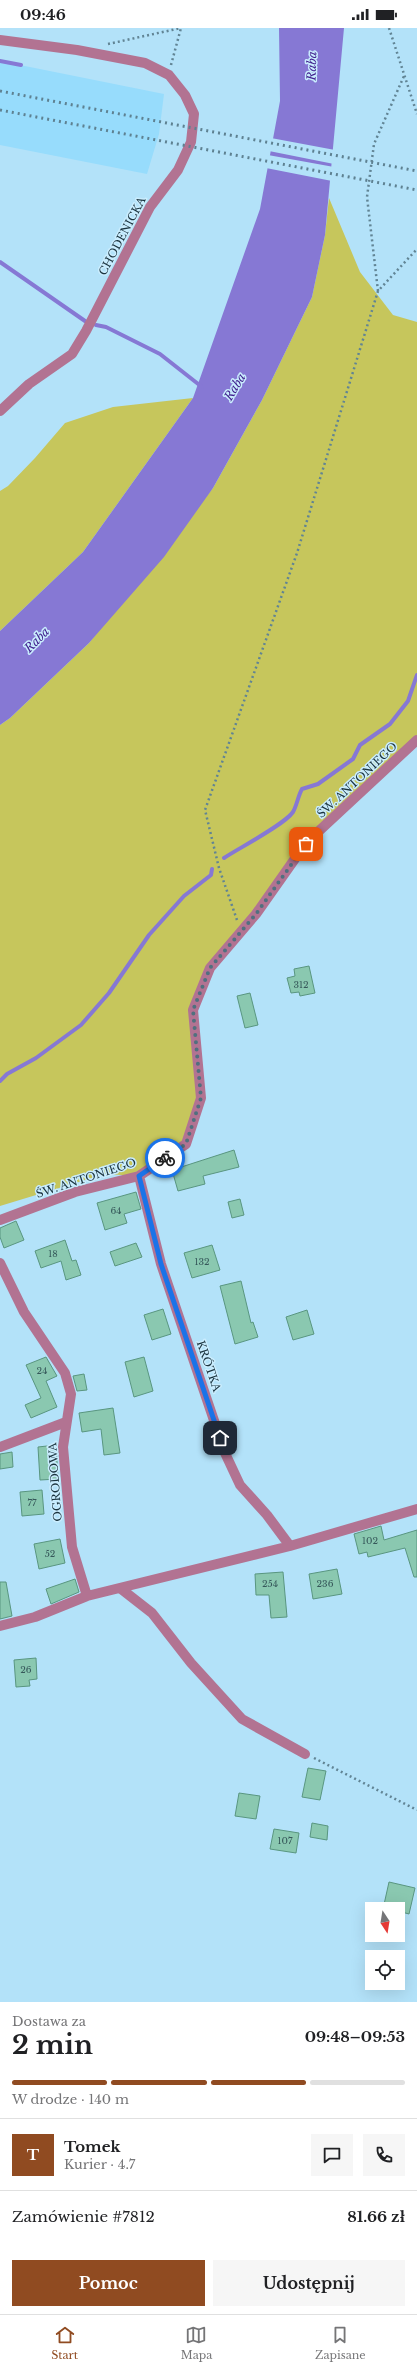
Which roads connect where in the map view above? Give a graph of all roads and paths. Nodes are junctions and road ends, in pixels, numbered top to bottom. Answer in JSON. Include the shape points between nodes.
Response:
{"nodes":[{"id":1,"x":181,"y":28,"type":"edge"},
{"id":2,"x":389,"y":28,"type":"edge"},
{"id":3,"x":0,"y":40,"type":"edge"},
{"id":4,"x":106,"y":44,"type":"dead end"},
{"id":5,"x":169,"y":75,"type":"junction"},
{"id":6,"x":404,"y":76,"type":"junction"},
{"id":7,"x":416,"y":108,"type":"edge"},
{"id":8,"x":417,"y":114,"type":"edge"},
{"id":9,"x":417,"y":249,"type":"edge"},
{"id":10,"x":378,"y":291,"type":"junction"},
{"id":11,"x":0,"y":411,"type":"edge"},
{"id":12,"x":417,"y":740,"type":"edge"},
{"id":13,"x":241,"y":932,"type":"junction"},
{"id":14,"x":139,"y":1176,"type":"junction"},
{"id":15,"x":0,"y":1220,"type":"edge"},
{"id":16,"x":0,"y":1263,"type":"edge"},
{"id":17,"x":66,"y":1422,"type":"junction"},
{"id":18,"x":0,"y":1447,"type":"edge"},
{"id":19,"x":417,"y":1509,"type":"edge"},
{"id":20,"x":290,"y":1546,"type":"junction"},
{"id":21,"x":120,"y":1588,"type":"junction"},
{"id":22,"x":87,"y":1596,"type":"junction"},
{"id":23,"x":0,"y":1626,"type":"edge"},
{"id":24,"x":305,"y":1754,"type":"joint"},
{"id":25,"x":417,"y":1810,"type":"edge"}],
"edges":[{"from":1,"to":4,"type":"path"},
{"from":1,"to":5,"type":"path"},
{"from":2,"to":6,"type":"path"},
{"from":3,"to":5,"type":"street","name":"CHODENICKA","via":[[77,50],[145,63]]},
{"from":5,"to":11,"type":"street","name":"CHODENICKA","via":[[185,95],[194,114],[191,142],[178,170],[150,207],[72,354],[29,384]]},
{"from":6,"to":7,"type":"path"},
{"from":6,"to":10,"type":"path","via":[[374,144],[367,197]]},
{"from":7,"to":8,"type":"path"},
{"from":9,"to":10,"type":"path"},
{"from":10,"to":13,"type":"path","via":[[297,553],[205,810],[219,868]]},
{"from":12,"to":13,"type":"street","name":"ŚW. ANTONIEGO","via":[[306,844]]},
{"from":13,"to":14,"type":"street","name":"ŚW. ANTONIEGO","via":[[210,968],[193,1010],[201,1098],[186,1144]]},
{"from":14,"to":15,"type":"street","name":"ŚW. ANTONIEGO","via":[[75,1192]]},
{"from":14,"to":20,"type":"street","name":"KRÓTKA","via":[[161,1264],[225,1453],[240,1485]]},
{"from":16,"to":17,"type":"street","name":"OGRODOWA","via":[[24,1312],[65,1373],[71,1394]]},
{"from":17,"to":18,"type":"street"},
{"from":17,"to":22,"type":"street","name":"OGRODOWA","via":[[63,1447],[72,1547]]},
{"from":19,"to":20,"type":"street"},
{"from":20,"to":21,"type":"street"},
{"from":21,"to":22,"type":"street"},
{"from":21,"to":24,"type":"street","via":[[152,1613],[191,1663],[242,1719]]},
{"from":22,"to":23,"type":"street"},
{"from":24,"to":25,"type":"path"}]}
